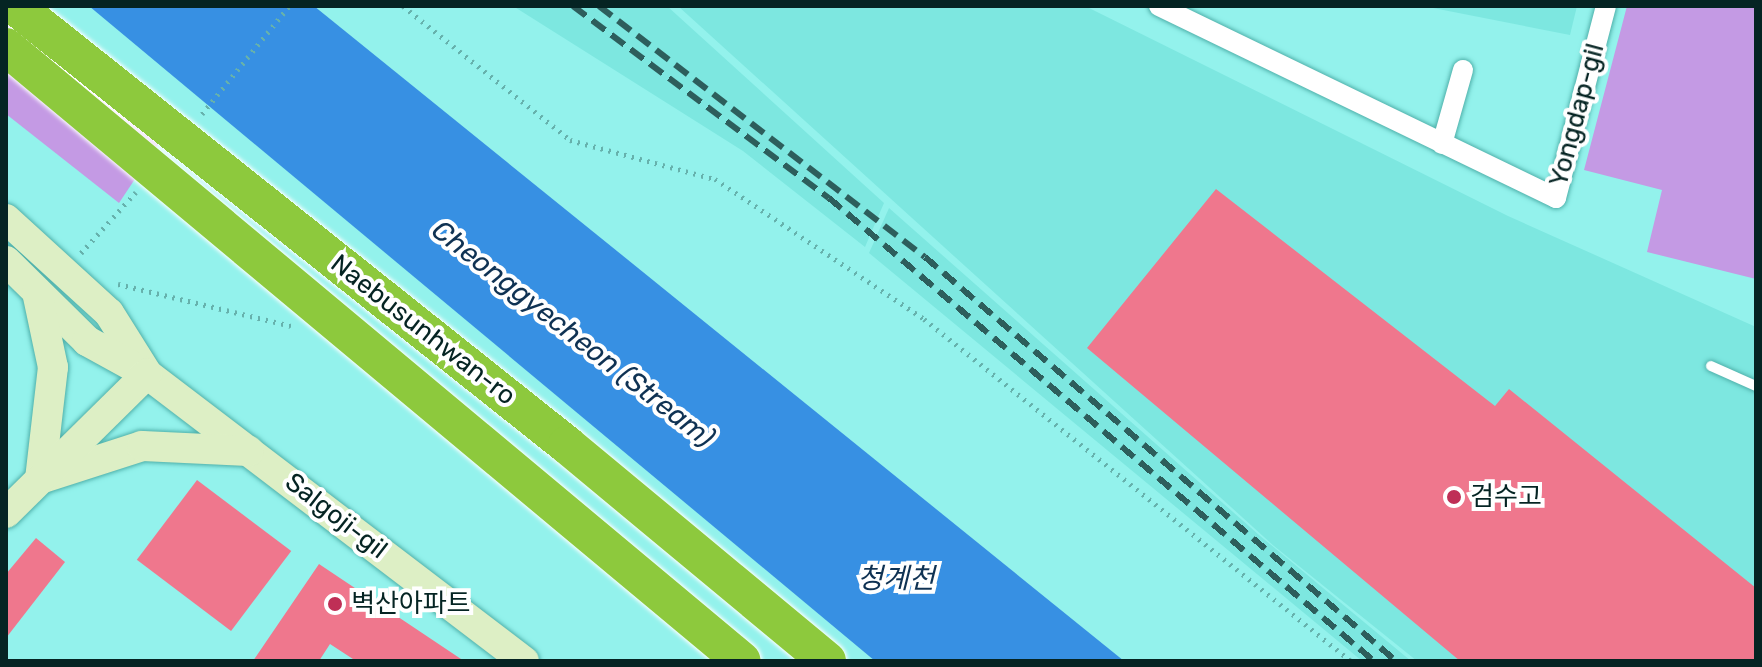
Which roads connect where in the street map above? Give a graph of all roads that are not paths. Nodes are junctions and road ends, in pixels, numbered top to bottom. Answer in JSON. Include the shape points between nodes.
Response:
{"nodes":[{"id":1,"x":15,"y":6,"type":"edge"},
{"id":2,"x":1159,"y":6,"type":"edge"},
{"id":3,"x":1606,"y":6,"type":"edge"},
{"id":4,"x":6,"y":47,"type":"edge"},
{"id":5,"x":1463,"y":70,"type":"dead end"},
{"id":6,"x":6,"y":82,"type":"edge"},
{"id":7,"x":1442,"y":144,"type":"junction"},
{"id":8,"x":6,"y":219,"type":"edge"},
{"id":9,"x":253,"y":254,"type":"junction"},
{"id":10,"x":6,"y":261,"type":"edge"},
{"id":11,"x":37,"y":292,"type":"junction"},
{"id":12,"x":1711,"y":366,"type":"dead end"},
{"id":13,"x":147,"y":374,"type":"junction"},
{"id":14,"x":1756,"y":386,"type":"edge"},
{"id":15,"x":251,"y":451,"type":"junction"},
{"id":16,"x":40,"y":479,"type":"junction"},
{"id":17,"x":6,"y":513,"type":"edge"},
{"id":18,"x":524,"y":661,"type":"edge"},
{"id":19,"x":742,"y":661,"type":"edge"},
{"id":20,"x":827,"y":661,"type":"edge"}],
"edges":[{"from":1,"to":20,"type":"highway","name":"Naebusunhwan-ro","bridge":true,"via":[[567,445]]},
{"from":2,"to":7,"type":"street","name":"Yongdap-gil"},
{"from":3,"to":7,"type":"street","name":"Yongdap-gil","via":[[1556,198]]},
{"from":4,"to":9,"type":"highway","name":"Naebusunhwan-ro","bridge":true},
{"from":5,"to":7,"type":"street"},
{"from":6,"to":9,"type":"highway","bridge":true},
{"from":8,"to":13,"type":"main road","name":"Salgoji-gil","via":[[109,313]]},
{"from":9,"to":19,"type":"highway","name":"Naebusunhwan-ro","bridge":true},
{"from":10,"to":11,"type":"main road","name":"Salgoji-gil"},
{"from":11,"to":13,"type":"main road","name":"Salgoji-gil","via":[[87,341]]},
{"from":11,"to":16,"type":"main road","via":[[53,367]]},
{"from":12,"to":14,"type":"lane"},
{"from":13,"to":15,"type":"main road","name":"Salgoji-gil"},
{"from":13,"to":16,"type":"main road"},
{"from":15,"to":16,"type":"main road","via":[[188,443],[142,446]]},
{"from":15,"to":18,"type":"main road","name":"Salgoji-gil"},
{"from":16,"to":17,"type":"main road"}]}
